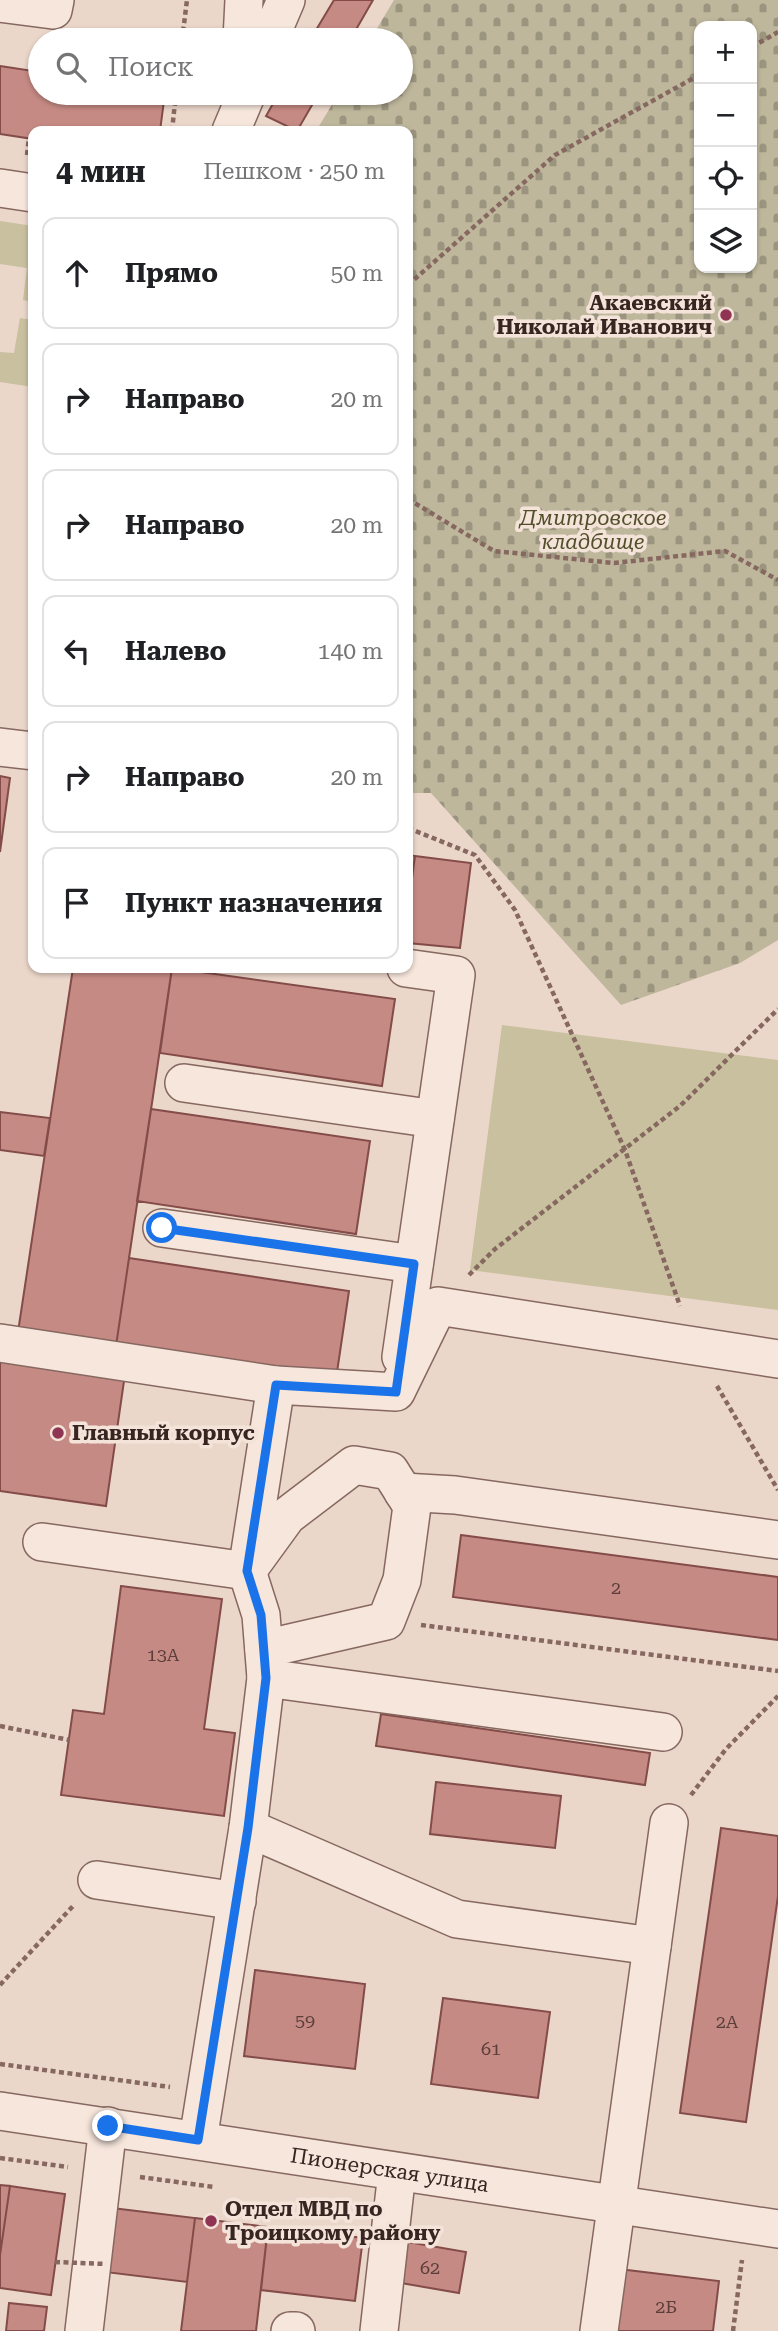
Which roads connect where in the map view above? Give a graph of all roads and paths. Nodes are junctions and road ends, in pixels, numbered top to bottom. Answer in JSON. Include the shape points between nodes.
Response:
{"nodes":[{"id":1,"x":55,"y":0,"type":"edge"},
{"id":2,"x":187,"y":0,"type":"edge"},
{"id":3,"x":244,"y":0,"type":"edge"},
{"id":4,"x":286,"y":0,"type":"edge"},
{"id":5,"x":0,"y":3,"type":"edge"},
{"id":6,"x":184,"y":28,"type":"edge"},
{"id":7,"x":243,"y":28,"type":"edge"},
{"id":8,"x":274,"y":28,"type":"edge"},
{"id":9,"x":778,"y":32,"type":"edge"},
{"id":10,"x":757,"y":44,"type":"edge"},
{"id":11,"x":694,"y":78,"type":"edge"},
{"id":12,"x":175,"y":105,"type":"edge"},
{"id":13,"x":173,"y":126,"type":"edge"},
{"id":14,"x":0,"y":188,"type":"edge"},
{"id":15,"x":28,"y":192,"type":"edge"},
{"id":16,"x":413,"y":281,"type":"edge"},
{"id":17,"x":413,"y":502,"type":"edge"},
{"id":18,"x":778,"y":580,"type":"edge"},
{"id":19,"x":0,"y":747,"type":"edge"},
{"id":20,"x":28,"y":750,"type":"edge"},
{"id":21,"x":413,"y":830,"type":"edge"},
{"id":22,"x":413,"y":969,"type":"edge"},
{"id":23,"x":778,"y":1009,"type":"edge"},
{"id":24,"x":184,"y":1083,"type":"dead end"},
{"id":25,"x":435,"y":1119,"type":"junction"},
{"id":26,"x":625,"y":1150,"type":"junction"},
{"id":27,"x":162,"y":1228,"type":"dead end"},
{"id":28,"x":414,"y":1264,"type":"junction"},
{"id":29,"x":438,"y":1306,"type":"junction"},
{"id":30,"x":0,"y":1343,"type":"edge"},
{"id":31,"x":694,"y":1346,"type":"junction"},
{"id":32,"x":778,"y":1359,"type":"edge"},
{"id":33,"x":276,"y":1385,"type":"junction"},
{"id":34,"x":396,"y":1392,"type":"junction"},
{"id":35,"x":778,"y":1490,"type":"edge"},
{"id":36,"x":403,"y":1492,"type":"junction"},
{"id":37,"x":778,"y":1540,"type":"edge"},
{"id":38,"x":42,"y":1542,"type":"dead end"},
{"id":39,"x":247,"y":1571,"type":"junction"},
{"id":40,"x":386,"y":1621,"type":"junction"},
{"id":41,"x":265,"y":1664,"type":"junction"},
{"id":42,"x":778,"y":1671,"type":"edge"},
{"id":43,"x":778,"y":1696,"type":"edge"},
{"id":44,"x":0,"y":1726,"type":"edge"},
{"id":45,"x":663,"y":1732,"type":"dead end"},
{"id":46,"x":69,"y":1740,"type":"dead end"},
{"id":47,"x":669,"y":1823,"type":"joint"},
{"id":48,"x":248,"y":1828,"type":"junction"},
{"id":49,"x":97,"y":1880,"type":"joint"},
{"id":50,"x":237,"y":1901,"type":"junction"},
{"id":51,"x":652,"y":1946,"type":"junction"},
{"id":52,"x":0,"y":1985,"type":"edge"},
{"id":53,"x":0,"y":2064,"type":"edge"},
{"id":54,"x":205,"y":2092,"type":"junction"},
{"id":55,"x":0,"y":2111,"type":"edge"},
{"id":56,"x":108,"y":2126,"type":"junction"},
{"id":57,"x":198,"y":2140,"type":"junction"},
{"id":58,"x":397,"y":2172,"type":"junction"},
{"id":59,"x":616,"y":2203,"type":"junction"},
{"id":60,"x":762,"y":2227,"type":"edge"},
{"id":61,"x":55,"y":2262,"type":"dead end"},
{"id":62,"x":106,"y":2264,"type":"dead end"},
{"id":63,"x":84,"y":2331,"type":"edge"},
{"id":64,"x":379,"y":2331,"type":"edge"},
{"id":65,"x":599,"y":2331,"type":"edge"},
{"id":66,"x":733,"y":2331,"type":"edge"}],
"edges":[{"from":1,"to":5,"type":"street","via":[[53,10]]},
{"from":2,"to":6,"type":"path"},
{"from":3,"to":7,"type":"street"},
{"from":4,"to":8,"type":"street"},
{"from":9,"to":10,"type":"path"},
{"from":11,"to":16,"type":"path","via":[[555,155]]},
{"from":12,"to":13,"type":"path"},
{"from":14,"to":15,"type":"street"},
{"from":17,"to":18,"type":"path","via":[[494,551],[614,563],[725,551]]},
{"from":19,"to":20,"type":"street"},
{"from":21,"to":26,"type":"path","via":[[475,855],[515,911]]},
{"from":22,"to":25,"type":"street","via":[[456,975]]},
{"from":23,"to":26,"type":"path","via":[[680,1106]]},
{"from":24,"to":25,"type":"street"},
{"from":25,"to":28,"type":"street"},
{"from":26,"to":29,"type":"path","via":[[495,1249]]},
{"from":26,"to":31,"type":"path"},
{"from":27,"to":28,"type":"street"},
{"from":28,"to":34,"type":"street"},
{"from":29,"to":31,"type":"street"},
{"from":29,"to":34,"type":"street"},
{"from":30,"to":33,"type":"street"},
{"from":31,"to":32,"type":"street"},
{"from":31,"to":35,"type":"path"},
{"from":33,"to":34,"type":"street"},
{"from":33,"to":39,"type":"street"},
{"from":36,"to":37,"type":"street","via":[[455,1495]]},
{"from":36,"to":39,"type":"street","via":[[390,1471],[354,1465],[287,1516]]},
{"from":36,"to":40,"type":"street","via":[[412,1506],[402,1580]]},
{"from":38,"to":39,"type":"street"},
{"from":39,"to":41,"type":"street","via":[[261,1615]]},
{"from":40,"to":41,"type":"street"},
{"from":40,"to":42,"type":"path"},
{"from":41,"to":45,"type":"street"},
{"from":41,"to":48,"type":"street"},
{"from":43,"to":47,"type":"path","via":[[726,1749]]},
{"from":44,"to":46,"type":"path"},
{"from":47,"to":51,"type":"street"},
{"from":48,"to":50,"type":"street"},
{"from":48,"to":51,"type":"street","via":[[457,1919]]},
{"from":49,"to":50,"type":"street"},
{"from":49,"to":52,"type":"path"},
{"from":50,"to":54,"type":"street"},
{"from":51,"to":59,"type":"street"},
{"from":53,"to":54,"type":"path"},
{"from":54,"to":57,"type":"street"},
{"from":55,"to":56,"type":"street","name":"Пионерская улица"},
{"from":56,"to":57,"type":"street","name":"Пионерская улица"},
{"from":56,"to":63,"type":"street"},
{"from":57,"to":58,"type":"street","name":"Пионерская улица"},
{"from":58,"to":59,"type":"street","name":"Пионерская улица"},
{"from":58,"to":64,"type":"street"},
{"from":59,"to":60,"type":"street","name":"Пионерская улица"},
{"from":59,"to":65,"type":"street"},
{"from":60,"to":66,"type":"path"},
{"from":61,"to":62,"type":"path","bridge":true}]}
